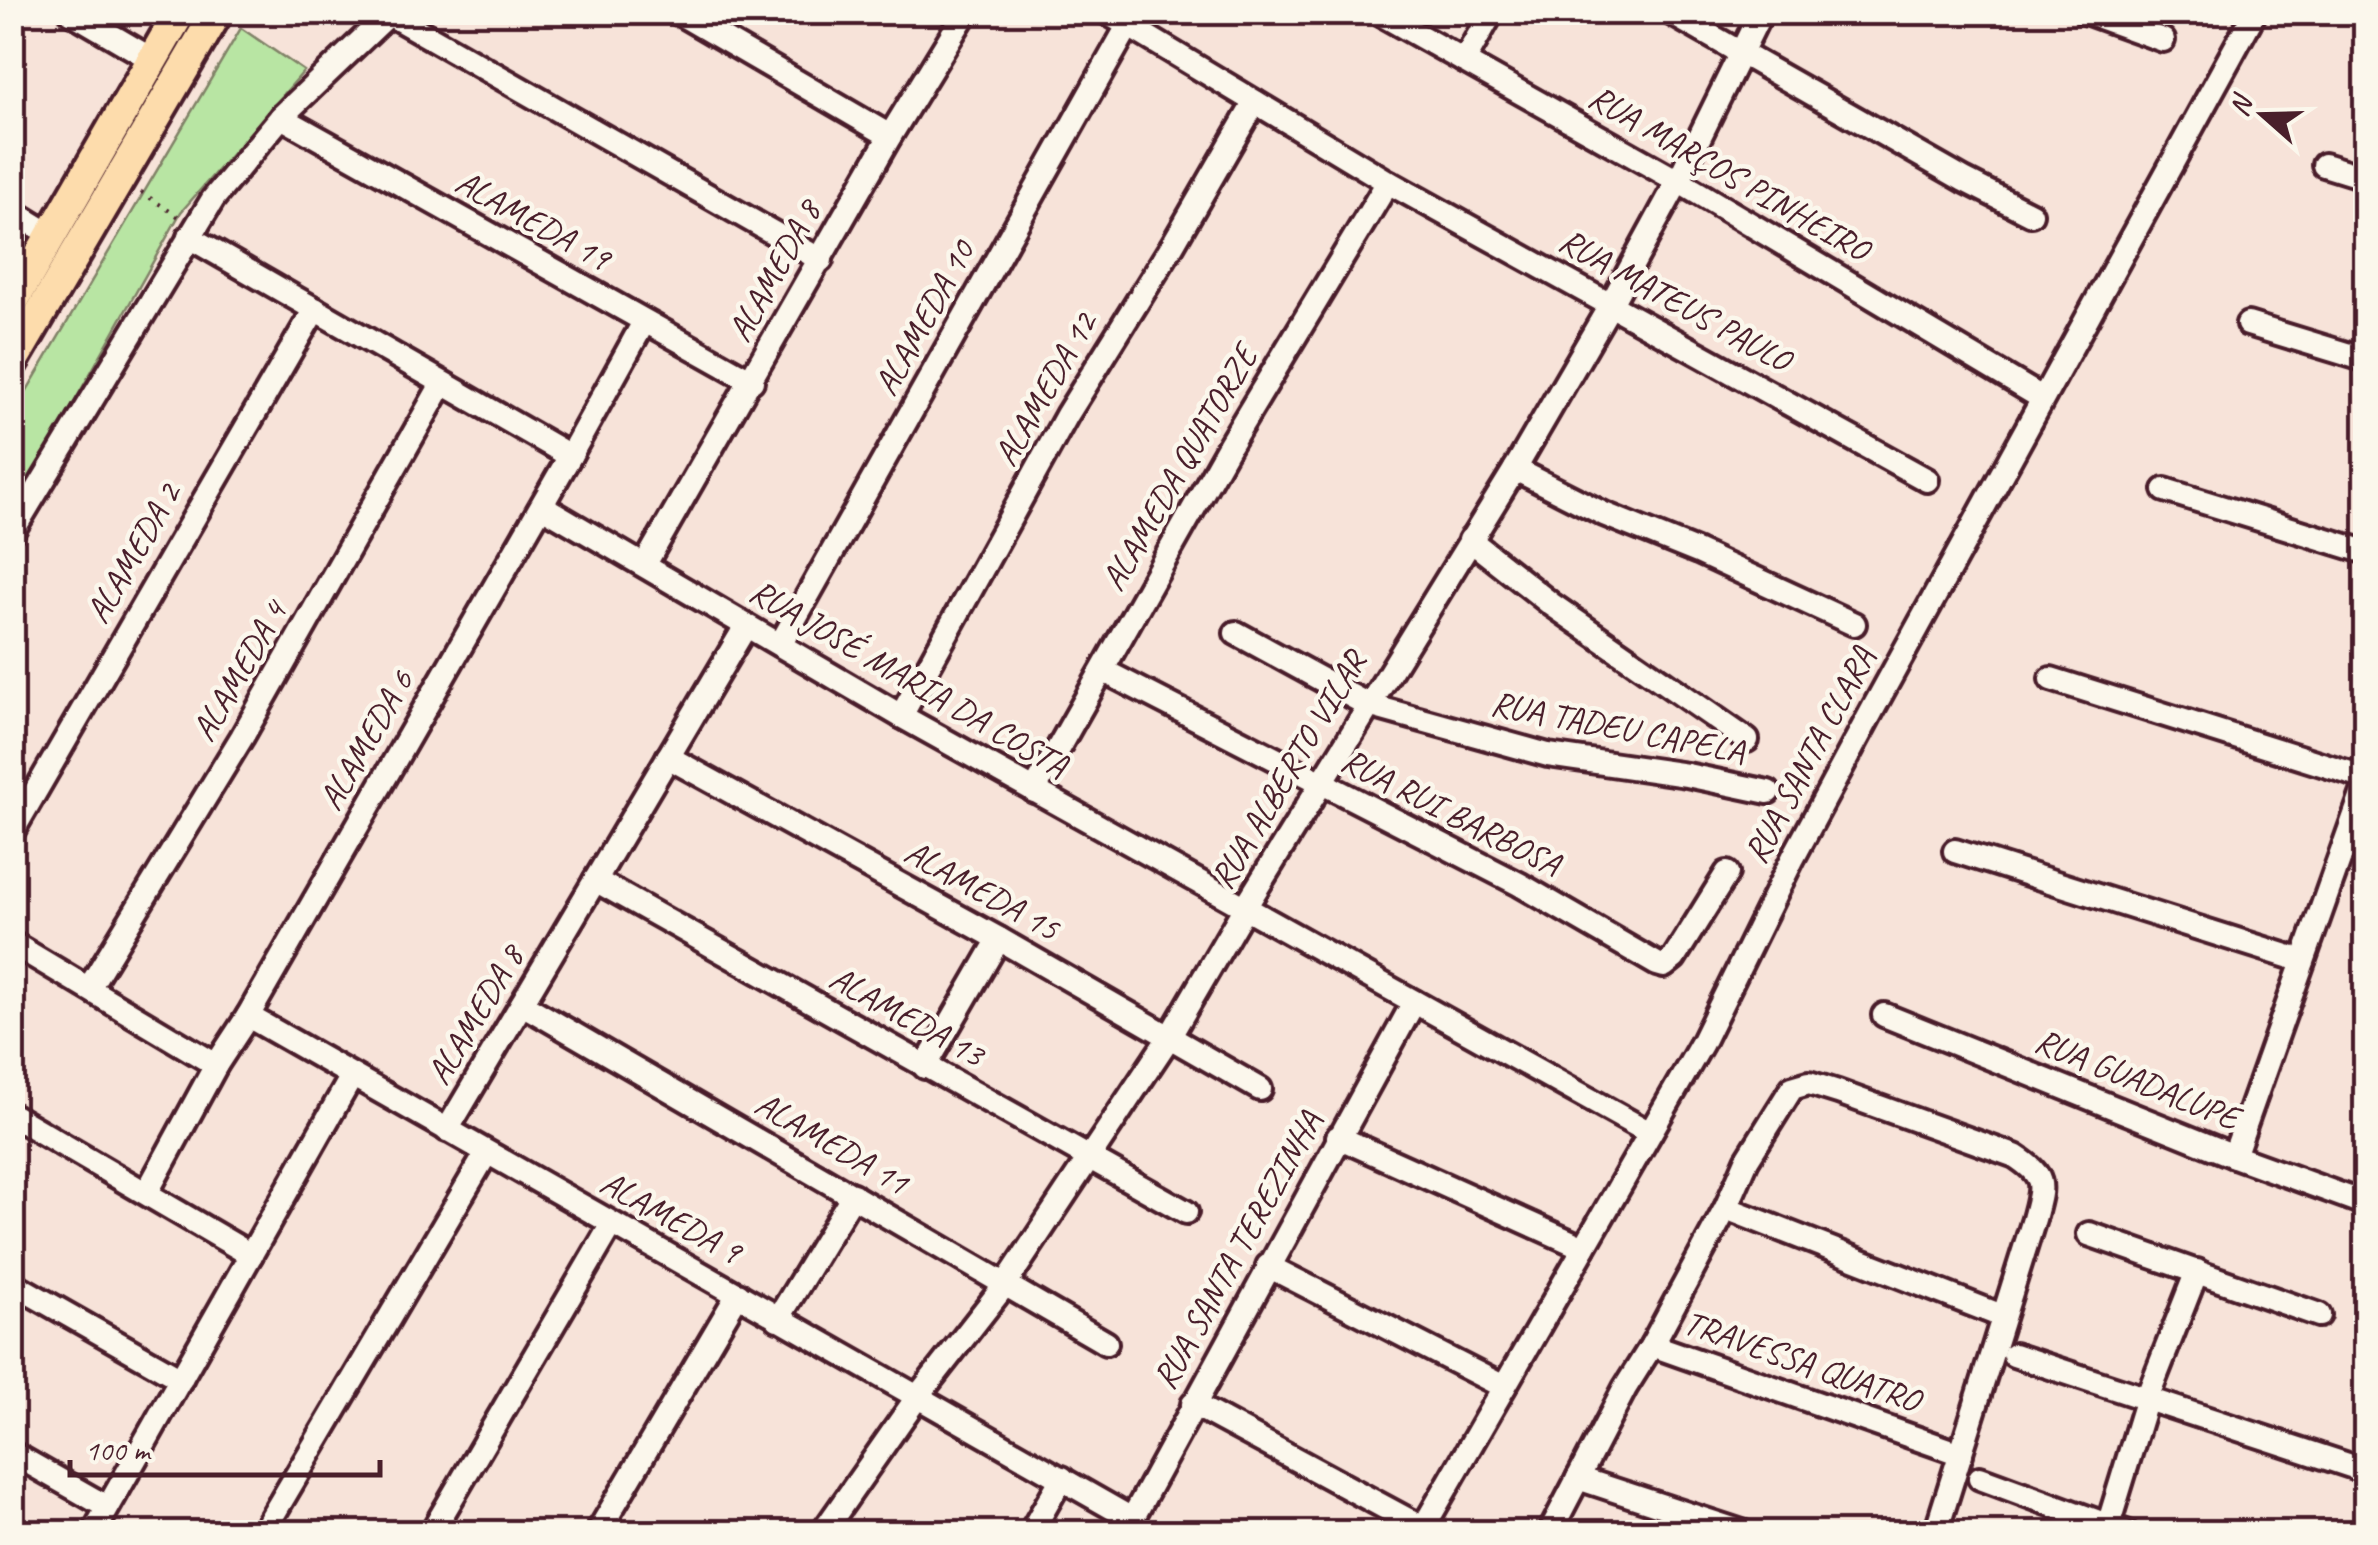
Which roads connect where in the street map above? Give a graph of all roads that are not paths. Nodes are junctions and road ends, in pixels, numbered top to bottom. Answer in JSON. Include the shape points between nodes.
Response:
{"nodes":[{"id":1,"x":71,"y":12,"type":"edge"},
{"id":2,"x":180,"y":12,"type":"edge"},
{"id":3,"x":216,"y":12,"type":"edge"},
{"id":4,"x":677,"y":12,"type":"edge"},
{"id":5,"x":966,"y":12,"type":"edge"},
{"id":6,"x":1106,"y":12,"type":"edge"},
{"id":7,"x":1377,"y":12,"type":"edge"},
{"id":8,"x":1492,"y":12,"type":"edge"},
{"id":9,"x":1669,"y":12,"type":"edge"},
{"id":10,"x":1761,"y":12,"type":"edge"},
{"id":11,"x":2085,"y":12,"type":"edge"},
{"id":12,"x":2254,"y":12,"type":"edge"},
{"id":13,"x":390,"y":13,"type":"edge"},
{"id":14,"x":1128,"y":26,"type":"junction"},
{"id":15,"x":2162,"y":40,"type":"dead end"},
{"id":16,"x":1741,"y":54,"type":"junction"},
{"id":17,"x":153,"y":60,"type":"junction"},
{"id":18,"x":1464,"y":61,"type":"junction"},
{"id":19,"x":1255,"y":102,"type":"junction"},
{"id":20,"x":281,"y":118,"type":"junction"},
{"id":21,"x":890,"y":136,"type":"junction"},
{"id":22,"x":2324,"y":165,"type":"dead end"},
{"id":23,"x":2366,"y":178,"type":"edge"},
{"id":24,"x":1678,"y":181,"type":"junction"},
{"id":25,"x":1388,"y":182,"type":"junction"},
{"id":26,"x":12,"y":211,"type":"edge"},
{"id":27,"x":2031,"y":214,"type":"dead end"},
{"id":28,"x":192,"y":232,"type":"junction"},
{"id":29,"x":51,"y":235,"type":"junction"},
{"id":30,"x":821,"y":260,"type":"junction"},
{"id":31,"x":12,"y":303,"type":"edge"},
{"id":32,"x":1611,"y":304,"type":"junction"},
{"id":33,"x":315,"y":310,"type":"junction"},
{"id":34,"x":644,"y":322,"type":"junction"},
{"id":35,"x":2248,"y":324,"type":"dead end"},
{"id":36,"x":2366,"y":360,"type":"edge"},
{"id":37,"x":12,"y":362,"type":"edge"},
{"id":38,"x":752,"y":381,"type":"junction"},
{"id":39,"x":442,"y":384,"type":"junction"},
{"id":40,"x":2042,"y":398,"type":"junction"},
{"id":41,"x":570,"y":456,"type":"junction"},
{"id":42,"x":1515,"y":469,"type":"junction"},
{"id":43,"x":1927,"y":480,"type":"dead end"},
{"id":44,"x":2165,"y":490,"type":"dead end"},
{"id":45,"x":542,"y":506,"type":"junction"},
{"id":46,"x":15,"y":523,"type":"edge"},
{"id":47,"x":1470,"y":540,"type":"junction"},
{"id":48,"x":2366,"y":552,"type":"edge"},
{"id":49,"x":646,"y":564,"type":"junction"},
{"id":50,"x":1854,"y":624,"type":"dead end"},
{"id":51,"x":746,"y":626,"type":"junction"},
{"id":52,"x":1236,"y":633,"type":"dead end"},
{"id":53,"x":780,"y":645,"type":"junction"},
{"id":54,"x":1104,"y":671,"type":"junction"},
{"id":55,"x":2050,"y":679,"type":"dead end"},
{"id":56,"x":1368,"y":705,"type":"junction"},
{"id":57,"x":901,"y":716,"type":"junction"},
{"id":58,"x":1747,"y":740,"type":"dead end"},
{"id":59,"x":668,"y":757,"type":"junction"},
{"id":60,"x":2366,"y":781,"type":"edge"},
{"id":61,"x":1320,"y":783,"type":"junction"},
{"id":62,"x":1034,"y":790,"type":"junction"},
{"id":63,"x":1768,"y":792,"type":"dead end"},
{"id":64,"x":12,"y":832,"type":"edge"},
{"id":65,"x":1955,"y":851,"type":"dead end"},
{"id":66,"x":1726,"y":873,"type":"dead end"},
{"id":67,"x":596,"y":880,"type":"junction"},
{"id":68,"x":1244,"y":909,"type":"junction"},
{"id":69,"x":999,"y":939,"type":"junction"},
{"id":70,"x":12,"y":942,"type":"edge"},
{"id":71,"x":2303,"y":962,"type":"junction"},
{"id":72,"x":89,"y":988,"type":"junction"},
{"id":73,"x":1414,"y":1002,"type":"junction"},
{"id":74,"x":522,"y":1004,"type":"junction"},
{"id":75,"x":1884,"y":1015,"type":"dead end"},
{"id":76,"x":248,"y":1016,"type":"junction"},
{"id":77,"x":1170,"y":1036,"type":"junction"},
{"id":78,"x":216,"y":1064,"type":"junction"},
{"id":79,"x":924,"y":1067,"type":"junction"},
{"id":80,"x":352,"y":1076,"type":"junction"},
{"id":81,"x":1260,"y":1089,"type":"dead end"},
{"id":82,"x":12,"y":1115,"type":"edge"},
{"id":83,"x":446,"y":1130,"type":"junction"},
{"id":84,"x":1650,"y":1133,"type":"junction"},
{"id":85,"x":1338,"y":1137,"type":"junction"},
{"id":86,"x":486,"y":1154,"type":"junction"},
{"id":87,"x":2234,"y":1156,"type":"junction"},
{"id":88,"x":1091,"y":1158,"type":"junction"},
{"id":89,"x":146,"y":1192,"type":"junction"},
{"id":90,"x":853,"y":1194,"type":"junction"},
{"id":91,"x":2366,"y":1204,"type":"edge"},
{"id":92,"x":1726,"y":1208,"type":"junction"},
{"id":93,"x":1186,"y":1212,"type":"dead end"},
{"id":94,"x":612,"y":1224,"type":"junction"},
{"id":95,"x":2090,"y":1234,"type":"dead end"},
{"id":96,"x":1584,"y":1248,"type":"junction"},
{"id":97,"x":250,"y":1256,"type":"junction"},
{"id":98,"x":1268,"y":1266,"type":"junction"},
{"id":99,"x":2197,"y":1271,"type":"junction"},
{"id":100,"x":12,"y":1283,"type":"edge"},
{"id":101,"x":1004,"y":1286,"type":"junction"},
{"id":102,"x":738,"y":1294,"type":"junction"},
{"id":103,"x":2320,"y":1315,"type":"dead end"},
{"id":104,"x":2002,"y":1316,"type":"junction"},
{"id":105,"x":778,"y":1319,"type":"junction"},
{"id":106,"x":1106,"y":1344,"type":"dead end"},
{"id":107,"x":1652,"y":1346,"type":"junction"},
{"id":108,"x":2014,"y":1355,"type":"dead end"},
{"id":109,"x":180,"y":1379,"type":"junction"},
{"id":110,"x":1504,"y":1387,"type":"junction"},
{"id":111,"x":918,"y":1396,"type":"junction"},
{"id":112,"x":2147,"y":1398,"type":"junction"},
{"id":113,"x":1193,"y":1404,"type":"junction"},
{"id":114,"x":12,"y":1453,"type":"edge"},
{"id":115,"x":1961,"y":1454,"type":"junction"},
{"id":116,"x":2366,"y":1471,"type":"edge"},
{"id":117,"x":1062,"y":1478,"type":"junction"},
{"id":118,"x":1578,"y":1478,"type":"junction"},
{"id":119,"x":1980,"y":1478,"type":"dead end"},
{"id":120,"x":107,"y":1507,"type":"junction"},
{"id":121,"x":1129,"y":1526,"type":"edge"},
{"id":122,"x":2114,"y":1531,"type":"edge"},
{"id":123,"x":94,"y":1532,"type":"edge"},
{"id":124,"x":263,"y":1532,"type":"edge"},
{"id":125,"x":432,"y":1532,"type":"edge"},
{"id":126,"x":598,"y":1532,"type":"edge"},
{"id":127,"x":823,"y":1532,"type":"edge"},
{"id":128,"x":1031,"y":1532,"type":"edge"},
{"id":129,"x":1550,"y":1532,"type":"edge"},
{"id":130,"x":1742,"y":1532,"type":"edge"},
{"id":131,"x":1936,"y":1532,"type":"edge"}],
"edges":[{"from":1,"to":17,"type":"street"},
{"from":2,"to":17,"type":"main road"},
{"from":3,"to":37,"type":"main road"},
{"from":4,"to":21,"type":"street"},
{"from":5,"to":21,"type":"street","name":"ALAMEDA 8"},
{"from":6,"to":14,"type":"street","name":"RUA MATEUS PAULO"},
{"from":7,"to":18,"type":"street","name":"RUA MARÇOS PINHEIRO"},
{"from":8,"to":18,"type":"street"},
{"from":9,"to":16,"type":"street"},
{"from":10,"to":16,"type":"street","name":"RUA ALBERTO VILAR"},
{"from":11,"to":15,"type":"street"},
{"from":12,"to":40,"type":"street","name":"RUA SANTA CLARA"},
{"from":13,"to":20,"type":"street"},
{"from":13,"to":30,"type":"street"},
{"from":14,"to":19,"type":"street","name":"RUA MATEUS PAULO"},
{"from":14,"to":53,"type":"street","name":"ALAMEDA 10"},
{"from":16,"to":24,"type":"street","name":"RUA ALBERTO VILAR"},
{"from":16,"to":27,"type":"street"},
{"from":17,"to":29,"type":"main road"},
{"from":18,"to":24,"type":"street","name":"RUA MARÇOS PINHEIRO"},
{"from":19,"to":25,"type":"street","name":"RUA MATEUS PAULO"},
{"from":19,"to":57,"type":"street","name":"ALAMEDA 12","via":[[1067,416]]},
{"from":20,"to":28,"type":"street"},
{"from":20,"to":34,"type":"street","name":"ALAMEDA 19"},
{"from":21,"to":30,"type":"street","name":"ALAMEDA 8"},
{"from":22,"to":23,"type":"street"},
{"from":24,"to":32,"type":"street","name":"RUA ALBERTO VILAR"},
{"from":24,"to":40,"type":"street","name":"RUA MARÇOS PINHEIRO"},
{"from":25,"to":32,"type":"street","name":"RUA MATEUS PAULO"},
{"from":25,"to":54,"type":"street","name":"ALAMEDA QUATORZE","via":[[1230,444]]},
{"from":26,"to":29,"type":"street"},
{"from":28,"to":33,"type":"street"},
{"from":28,"to":46,"type":"street"},
{"from":29,"to":31,"type":"main road"},
{"from":30,"to":38,"type":"street","name":"ALAMEDA 8"},
{"from":32,"to":42,"type":"street","name":"RUA ALBERTO VILAR"},
{"from":32,"to":43,"type":"street","name":"RUA MATEUS PAULO"},
{"from":33,"to":39,"type":"street"},
{"from":33,"to":64,"type":"street","name":"ALAMEDA 2"},
{"from":34,"to":38,"type":"street","name":"ALAMEDA 19"},
{"from":34,"to":41,"type":"street","name":"ALAMEDA 6"},
{"from":35,"to":36,"type":"street"},
{"from":38,"to":49,"type":"street","name":"ALAMEDA 8"},
{"from":39,"to":41,"type":"street"},
{"from":39,"to":72,"type":"street","name":"ALAMEDA 4","via":[[242,738]]},
{"from":40,"to":84,"type":"street","name":"RUA SANTA CLARA"},
{"from":41,"to":45,"type":"street","name":"ALAMEDA 6"},
{"from":42,"to":47,"type":"street","name":"RUA ALBERTO VILAR"},
{"from":42,"to":50,"type":"street"},
{"from":44,"to":48,"type":"street"},
{"from":45,"to":49,"type":"street","name":"RUA JOSÉ MARIA DA COSTA"},
{"from":45,"to":76,"type":"street","name":"ALAMEDA 6"},
{"from":47,"to":56,"type":"street","name":"RUA ALBERTO VILAR"},
{"from":47,"to":58,"type":"street","via":[[1550,604]]},
{"from":49,"to":51,"type":"street","name":"RUA JOSÉ MARIA DA COSTA"},
{"from":51,"to":53,"type":"street","name":"RUA JOSÉ MARIA DA COSTA"},
{"from":51,"to":59,"type":"street","name":"ALAMEDA 8"},
{"from":52,"to":56,"type":"street","name":"RUA TADEU CAPELA"},
{"from":53,"to":57,"type":"street","name":"RUA JOSÉ MARIA DA COSTA"},
{"from":54,"to":61,"type":"street","name":"RUA RUI BARBOSA"},
{"from":54,"to":62,"type":"street","name":"ALAMEDA QUATORZE"},
{"from":55,"to":60,"type":"street"},
{"from":56,"to":61,"type":"street","name":"RUA ALBERTO VILAR"},
{"from":56,"to":63,"type":"street","name":"RUA TADEU CAPELA","via":[[1548,755]]},
{"from":57,"to":62,"type":"street","name":"RUA JOSÉ MARIA DA COSTA"},
{"from":59,"to":67,"type":"street","name":"ALAMEDA 8"},
{"from":59,"to":69,"type":"street","name":"ALAMEDA 15"},
{"from":60,"to":71,"type":"street"},
{"from":61,"to":66,"type":"street","name":"RUA RUI BARBOSA","via":[[1664,966]]},
{"from":61,"to":68,"type":"street","name":"RUA ALBERTO VILAR"},
{"from":62,"to":68,"type":"street","name":"RUA JOSÉ MARIA DA COSTA"},
{"from":65,"to":71,"type":"street"},
{"from":67,"to":74,"type":"street","name":"ALAMEDA 8"},
{"from":67,"to":79,"type":"street","name":"ALAMEDA 13"},
{"from":68,"to":73,"type":"street"},
{"from":68,"to":77,"type":"street","name":"RUA ALBERTO VILAR"},
{"from":69,"to":77,"type":"street","name":"ALAMEDA 15"},
{"from":69,"to":79,"type":"street"},
{"from":70,"to":72,"type":"street"},
{"from":71,"to":87,"type":"street"},
{"from":72,"to":78,"type":"street"},
{"from":73,"to":84,"type":"street"},
{"from":73,"to":85,"type":"street","name":"RUA SANTA TEREZINHA"},
{"from":74,"to":83,"type":"street","name":"ALAMEDA 8"},
{"from":74,"to":90,"type":"street","name":"ALAMEDA 11"},
{"from":75,"to":87,"type":"street","name":"RUA GUADALUPE"},
{"from":76,"to":78,"type":"street","name":"ALAMEDA 6"},
{"from":76,"to":80,"type":"street","name":"ALAMEDA 9"},
{"from":77,"to":81,"type":"street","name":"ALAMEDA 15"},
{"from":77,"to":88,"type":"street","name":"RUA ALBERTO VILAR"},
{"from":78,"to":89,"type":"street","name":"ALAMEDA 6"},
{"from":79,"to":88,"type":"street","name":"ALAMEDA 13"},
{"from":80,"to":83,"type":"street","name":"ALAMEDA 9"},
{"from":80,"to":97,"type":"street"},
{"from":82,"to":89,"type":"street"},
{"from":83,"to":86,"type":"street","name":"ALAMEDA 9"},
{"from":84,"to":96,"type":"street","name":"RUA SANTA CLARA"},
{"from":85,"to":96,"type":"street"},
{"from":85,"to":98,"type":"street","name":"RUA SANTA TEREZINHA"},
{"from":86,"to":94,"type":"street","name":"ALAMEDA 9"},
{"from":86,"to":124,"type":"street"},
{"from":87,"to":91,"type":"street","name":"RUA GUADALUPE"},
{"from":88,"to":93,"type":"street","name":"ALAMEDA 13"},
{"from":88,"to":101,"type":"street","name":"RUA ALBERTO VILAR"},
{"from":89,"to":97,"type":"street"},
{"from":90,"to":101,"type":"street","name":"ALAMEDA 11"},
{"from":90,"to":105,"type":"street"},
{"from":92,"to":104,"type":"street"},
{"from":92,"to":104,"type":"street","via":[[1792,1088],[1809,1083],[2015,1156],[2032,1167],[2042,1186]]},
{"from":92,"to":107,"type":"street"},
{"from":94,"to":102,"type":"street","name":"ALAMEDA 9"},
{"from":94,"to":125,"type":"street"},
{"from":95,"to":99,"type":"street"},
{"from":96,"to":110,"type":"street","name":"RUA SANTA CLARA"},
{"from":97,"to":109,"type":"street"},
{"from":98,"to":110,"type":"street"},
{"from":98,"to":113,"type":"street","name":"RUA SANTA TEREZINHA"},
{"from":99,"to":103,"type":"street"},
{"from":99,"to":112,"type":"street"},
{"from":100,"to":109,"type":"street"},
{"from":101,"to":106,"type":"street","name":"ALAMEDA 11"},
{"from":101,"to":111,"type":"street","name":"RUA ALBERTO VILAR"},
{"from":102,"to":105,"type":"street","name":"ALAMEDA 9"},
{"from":102,"to":126,"type":"street"},
{"from":104,"to":115,"type":"street"},
{"from":105,"to":111,"type":"street","name":"ALAMEDA 9"},
{"from":107,"to":115,"type":"street","name":"TRAVESSA QUATRO"},
{"from":107,"to":118,"type":"street","name":"TRAVESSA QUATRO"},
{"from":108,"to":112,"type":"street"},
{"from":109,"to":120,"type":"street"},
{"from":110,"to":113,"type":"street","name":"RUA SANTA CLARA","via":[[1423,1528]]},
{"from":111,"to":117,"type":"street","name":"ALAMEDA 9"},
{"from":111,"to":127,"type":"street","name":"RUA ALBERTO VILAR"},
{"from":112,"to":116,"type":"street"},
{"from":112,"to":122,"type":"street"},
{"from":113,"to":121,"type":"street","name":"RUA SANTA TEREZINHA"},
{"from":114,"to":120,"type":"street"},
{"from":115,"to":131,"type":"street"},
{"from":117,"to":121,"type":"street","name":"ALAMEDA 9"},
{"from":117,"to":128,"type":"street"},
{"from":118,"to":129,"type":"street","name":"TRAVESSA QUATRO"},
{"from":118,"to":130,"type":"street"},
{"from":119,"to":122,"type":"street"},
{"from":120,"to":123,"type":"street"}]}
